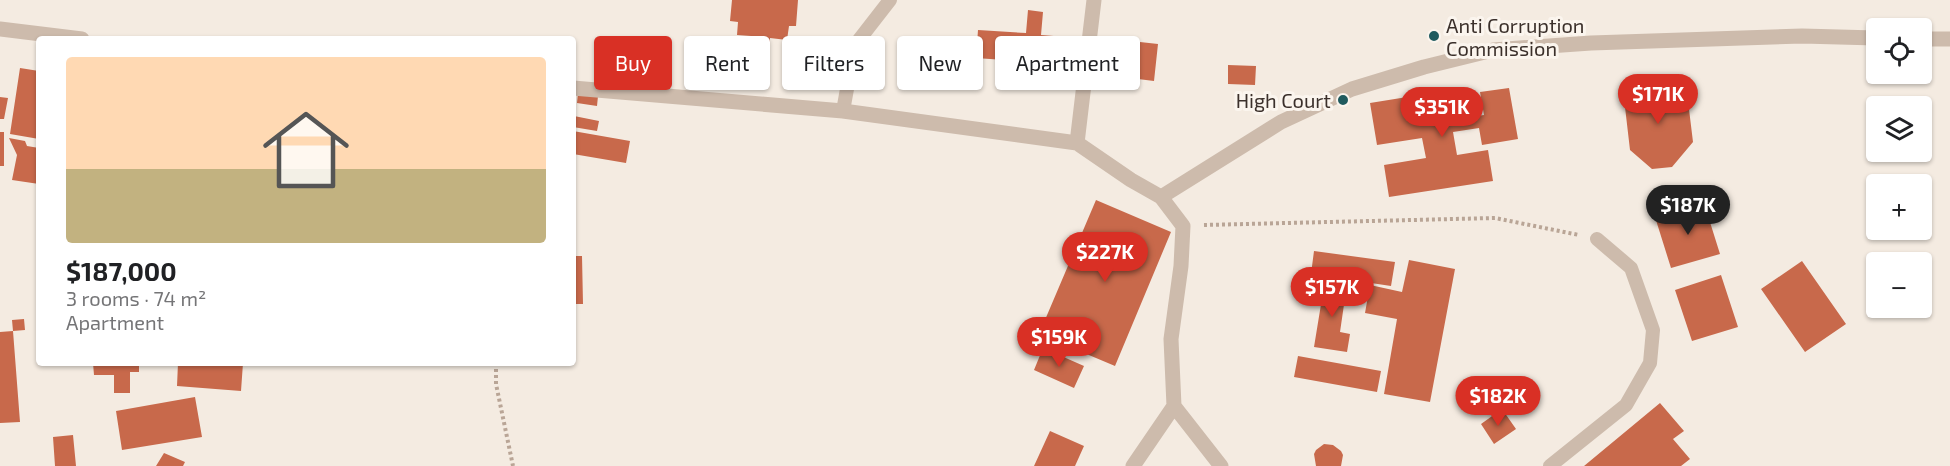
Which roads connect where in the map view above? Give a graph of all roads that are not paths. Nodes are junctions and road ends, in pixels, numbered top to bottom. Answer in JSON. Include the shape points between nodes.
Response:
{"nodes":[{"id":1,"x":890,"y":0,"type":"edge"},
{"id":2,"x":1094,"y":0,"type":"edge"},
{"id":3,"x":0,"y":29,"type":"edge"},
{"id":4,"x":57,"y":36,"type":"edge"},
{"id":5,"x":1866,"y":38,"type":"edge"},
{"id":6,"x":1932,"y":39,"type":"edge"},
{"id":7,"x":1950,"y":39,"type":"edge"},
{"id":8,"x":576,"y":88,"type":"edge"},
{"id":9,"x":843,"y":111,"type":"junction"},
{"id":10,"x":1077,"y":143,"type":"junction"},
{"id":11,"x":1161,"y":197,"type":"junction"},
{"id":12,"x":1597,"y":239,"type":"road end"},
{"id":13,"x":1174,"y":405,"type":"junction"},
{"id":14,"x":1133,"y":466,"type":"edge"},
{"id":15,"x":1221,"y":466,"type":"edge"},
{"id":16,"x":1550,"y":466,"type":"edge"}],
"edges":[{"from":1,"to":9,"type":"lane","via":[[855,45]]},
{"from":2,"to":10,"type":"street"},
{"from":3,"to":4,"type":"street"},
{"from":5,"to":11,"type":"street","via":[[1650,41],[1493,50],[1352,89],[1281,122]]},
{"from":6,"to":7,"type":"street"},
{"from":8,"to":9,"type":"street"},
{"from":9,"to":10,"type":"street"},
{"from":10,"to":11,"type":"street"},
{"from":11,"to":13,"type":"street","via":[[1182,226],[1171,339]]},
{"from":12,"to":16,"type":"lane","via":[[1631,268],[1653,330],[1650,363],[1626,405]]},
{"from":13,"to":14,"type":"street"},
{"from":13,"to":15,"type":"street"}]}
